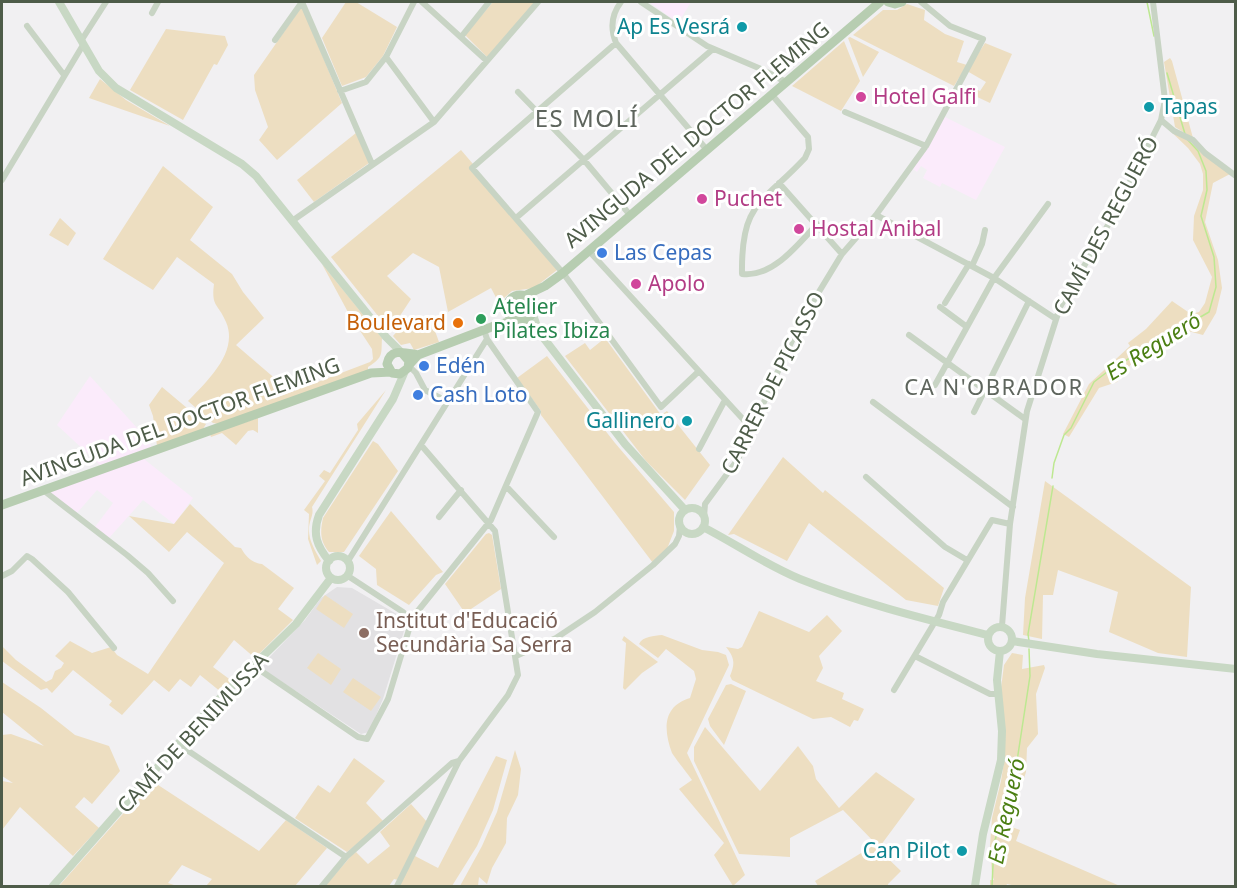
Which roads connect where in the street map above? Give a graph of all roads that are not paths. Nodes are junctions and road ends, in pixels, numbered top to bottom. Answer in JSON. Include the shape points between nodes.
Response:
{"nodes":[{"id":1,"x":59,"y":2,"type":"edge"},
{"id":2,"x":106,"y":2,"type":"edge"},
{"id":3,"x":158,"y":2,"type":"edge"},
{"id":4,"x":302,"y":2,"type":"edge"},
{"id":5,"x":414,"y":2,"type":"edge"},
{"id":6,"x":422,"y":2,"type":"edge"},
{"id":7,"x":489,"y":2,"type":"edge"},
{"id":8,"x":538,"y":2,"type":"edge"},
{"id":9,"x":621,"y":2,"type":"edge"},
{"id":10,"x":641,"y":2,"type":"edge"},
{"id":11,"x":880,"y":2,"type":"edge"},
{"id":12,"x":889,"y":2,"type":"edge"},
{"id":13,"x":902,"y":2,"type":"edge"},
{"id":14,"x":921,"y":2,"type":"edge"},
{"id":15,"x":1153,"y":2,"type":"edge"},
{"id":16,"x":871,"y":10,"type":"junction"},
{"id":17,"x":152,"y":13,"type":"dead end"},
{"id":18,"x":27,"y":26,"type":"dead end"},
{"id":19,"x":461,"y":37,"type":"junction"},
{"id":20,"x":275,"y":40,"type":"dead end"},
{"id":21,"x":82,"y":43,"type":"junction"},
{"id":22,"x":616,"y":43,"type":"junction"},
{"id":23,"x":713,"y":49,"type":"junction"},
{"id":24,"x":386,"y":57,"type":"junction"},
{"id":25,"x":487,"y":61,"type":"junction"},
{"id":26,"x":64,"y":75,"type":"junction"},
{"id":27,"x":786,"y":82,"type":"junction"},
{"id":28,"x":340,"y":91,"type":"junction"},
{"id":29,"x":518,"y":92,"type":"dead end"},
{"id":30,"x":660,"y":94,"type":"junction"},
{"id":31,"x":772,"y":95,"type":"junction"},
{"id":32,"x":537,"y":111,"type":"junction"},
{"id":33,"x":845,"y":112,"type":"dead end"},
{"id":34,"x":1161,"y":120,"type":"junction"},
{"id":35,"x":434,"y":122,"type":"junction"},
{"id":36,"x":926,"y":146,"type":"junction"},
{"id":37,"x":707,"y":150,"type":"junction"},
{"id":38,"x":584,"y":160,"type":"junction"},
{"id":39,"x":372,"y":164,"type":"junction"},
{"id":40,"x":1236,"y":176,"type":"edge"},
{"id":41,"x":2,"y":180,"type":"edge"},
{"id":42,"x":779,"y":183,"type":"junction"},
{"id":43,"x":1048,"y":204,"type":"dead end"},
{"id":44,"x":630,"y":215,"type":"junction"},
{"id":45,"x":876,"y":215,"type":"junction"},
{"id":46,"x":516,"y":218,"type":"junction"},
{"id":47,"x":292,"y":221,"type":"junction"},
{"id":48,"x":817,"y":224,"type":"junction"},
{"id":49,"x":985,"y":230,"type":"dead end"},
{"id":50,"x":589,"y":251,"type":"junction"},
{"id":51,"x":842,"y":254,"type":"junction"},
{"id":52,"x":971,"y":265,"type":"junction"},
{"id":53,"x":563,"y":273,"type":"junction"},
{"id":54,"x":994,"y":278,"type":"junction"},
{"id":55,"x":545,"y":286,"type":"junction"},
{"id":56,"x":524,"y":296,"type":"junction"},
{"id":57,"x":1029,"y":301,"type":"junction"},
{"id":58,"x":507,"y":308,"type":"junction"},
{"id":59,"x":532,"y":310,"type":"junction"},
{"id":60,"x":1056,"y":319,"type":"junction"},
{"id":61,"x":518,"y":320,"type":"junction"},
{"id":62,"x":494,"y":326,"type":"junction"},
{"id":63,"x":967,"y":327,"type":"junction"},
{"id":64,"x":539,"y":332,"type":"junction"},
{"id":65,"x":485,"y":334,"type":"junction"},
{"id":66,"x":909,"y":335,"type":"dead end"},
{"id":67,"x":386,"y":337,"type":"junction"},
{"id":68,"x":402,"y":353,"type":"junction"},
{"id":69,"x":418,"y":355,"type":"junction"},
{"id":70,"x":387,"y":359,"type":"junction"},
{"id":71,"x":947,"y":362,"type":"junction"},
{"id":72,"x":407,"y":367,"type":"junction"},
{"id":73,"x":392,"y":372,"type":"junction"},
{"id":74,"x":698,"y":372,"type":"junction"},
{"id":75,"x":370,"y":373,"type":"junction"},
{"id":76,"x":935,"y":385,"type":"dead end"},
{"id":77,"x":398,"y":389,"type":"junction"},
{"id":78,"x":986,"y":389,"type":"junction"},
{"id":79,"x":725,"y":400,"type":"junction"},
{"id":80,"x":448,"y":402,"type":"junction"},
{"id":81,"x":873,"y":402,"type":"dead end"},
{"id":82,"x":974,"y":412,"type":"dead end"},
{"id":83,"x":1025,"y":419,"type":"junction"},
{"id":84,"x":752,"y":429,"type":"junction"},
{"id":85,"x":421,"y":445,"type":"junction"},
{"id":86,"x":699,"y":449,"type":"dead end"},
{"id":87,"x":866,"y":477,"type":"dead end"},
{"id":88,"x":506,"y":486,"type":"junction"},
{"id":89,"x":43,"y":490,"type":"junction"},
{"id":90,"x":461,"y":490,"type":"junction"},
{"id":91,"x":2,"y":505,"type":"edge"},
{"id":92,"x":1012,"y":507,"type":"junction"},
{"id":93,"x":685,"y":510,"type":"junction"},
{"id":94,"x":439,"y":517,"type":"dead end"},
{"id":95,"x":704,"y":518,"type":"junction"},
{"id":96,"x":489,"y":523,"type":"junction"},
{"id":97,"x":1010,"y":524,"type":"junction"},
{"id":98,"x":680,"y":526,"type":"junction"},
{"id":99,"x":703,"y":527,"type":"junction"},
{"id":100,"x":554,"y":537,"type":"dead end"},
{"id":101,"x":967,"y":560,"type":"junction"},
{"id":102,"x":329,"y":561,"type":"junction"},
{"id":103,"x":348,"y":561,"type":"junction"},
{"id":104,"x":2,"y":576,"type":"edge"},
{"id":105,"x":348,"y":576,"type":"junction"},
{"id":106,"x":331,"y":578,"type":"junction"},
{"id":107,"x":173,"y":601,"type":"dead end"},
{"id":108,"x":404,"y":612,"type":"junction"},
{"id":109,"x":417,"y":612,"type":"junction"},
{"id":110,"x":935,"y":621,"type":"junction"},
{"id":111,"x":410,"y":626,"type":"junction"},
{"id":112,"x":1002,"y":626,"type":"junction"},
{"id":113,"x":988,"y":635,"type":"junction"},
{"id":114,"x":1012,"y":641,"type":"junction"},
{"id":115,"x":114,"y":648,"type":"dead end"},
{"id":116,"x":1000,"y":651,"type":"junction"},
{"id":117,"x":516,"y":656,"type":"junction"},
{"id":118,"x":915,"y":656,"type":"junction"},
{"id":119,"x":254,"y":666,"type":"junction"},
{"id":120,"x":1236,"y":669,"type":"edge"},
{"id":121,"x":894,"y":690,"type":"dead end"},
{"id":122,"x":998,"y":694,"type":"junction"},
{"id":123,"x":178,"y":744,"type":"junction"},
{"id":124,"x":459,"y":761,"type":"junction"},
{"id":125,"x":346,"y":857,"type":"junction"},
{"id":126,"x":53,"y":886,"type":"edge"},
{"id":127,"x":322,"y":886,"type":"edge"},
{"id":128,"x":397,"y":886,"type":"edge"},
{"id":129,"x":975,"y":886,"type":"edge"}],
"edges":[{"from":1,"to":21,"type":"street"},
{"from":2,"to":21,"type":"street"},
{"from":3,"to":17,"type":"street"},
{"from":4,"to":20,"type":"street"},
{"from":4,"to":28,"type":"street"},
{"from":5,"to":24,"type":"street"},
{"from":6,"to":19,"type":"street"},
{"from":7,"to":19,"type":"street"},
{"from":8,"to":25,"type":"street"},
{"from":9,"to":22,"type":"street","via":[[611,24]]},
{"from":10,"to":23,"type":"street"},
{"from":11,"to":16,"type":"main road","name":"AVINGUDA DEL DOCTOR FLEMING"},
{"from":12,"to":13,"type":"main road","name":"AVINGUDA DEL DOCTOR FLEMING"},
{"from":12,"to":16,"type":"main road","name":"AVINGUDA DEL DOCTOR FLEMING"},
{"from":14,"to":36,"type":"street","name":"CARRER DE PICASSO","via":[[950,26],[983,39]]},
{"from":15,"to":34,"type":"street","name":"CAMÍ DES REGUERÓ","via":[[1165,100]]},
{"from":16,"to":27,"type":"main road","name":"AVINGUDA DEL DOCTOR FLEMING"},
{"from":18,"to":26,"type":"street"},
{"from":19,"to":25,"type":"street"},
{"from":21,"to":26,"type":"street"},
{"from":21,"to":47,"type":"street","via":[[99,71],[116,88],[242,164]]},
{"from":22,"to":30,"type":"street"},
{"from":22,"to":32,"type":"street"},
{"from":23,"to":27,"type":"street"},
{"from":23,"to":30,"type":"street"},
{"from":24,"to":28,"type":"street","via":[[366,82]]},
{"from":24,"to":35,"type":"street"},
{"from":25,"to":35,"type":"street"},
{"from":26,"to":41,"type":"street"},
{"from":27,"to":31,"type":"main road","name":"AVINGUDA DEL DOCTOR FLEMING"},
{"from":28,"to":39,"type":"street"},
{"from":29,"to":32,"type":"street"},
{"from":30,"to":37,"type":"street"},
{"from":30,"to":38,"type":"street"},
{"from":31,"to":37,"type":"main road","name":"AVINGUDA DEL DOCTOR FLEMING"},
{"from":31,"to":42,"type":"street","via":[[808,137],[809,149]]},
{"from":32,"to":38,"type":"street"},
{"from":32,"to":46,"type":"street","via":[[472,168]]},
{"from":33,"to":36,"type":"street"},
{"from":34,"to":40,"type":"street"},
{"from":34,"to":60,"type":"street","name":"CAMÍ DES REGUERÓ"},
{"from":35,"to":39,"type":"street"},
{"from":36,"to":45,"type":"street","name":"CARRER DE PICASSO"},
{"from":37,"to":44,"type":"main road","name":"AVINGUDA DEL DOCTOR FLEMING"},
{"from":38,"to":44,"type":"street"},
{"from":38,"to":46,"type":"street"},
{"from":39,"to":47,"type":"street"},
{"from":42,"to":48,"type":"street"},
{"from":42,"to":48,"type":"street","via":[[760,199],[748,220],[741,247],[741,274],[750,275],[781,260]]},
{"from":43,"to":54,"type":"street"},
{"from":44,"to":50,"type":"main road","name":"AVINGUDA DEL DOCTOR FLEMING"},
{"from":45,"to":51,"type":"street","name":"CARRER DE PICASSO"},
{"from":45,"to":52,"type":"street"},
{"from":46,"to":53,"type":"street"},
{"from":47,"to":67,"type":"street"},
{"from":48,"to":51,"type":"street"},
{"from":49,"to":52,"type":"street"},
{"from":50,"to":53,"type":"main road","name":"AVINGUDA DEL DOCTOR FLEMING"},
{"from":50,"to":74,"type":"street"},
{"from":51,"to":84,"type":"street","name":"CARRER DE PICASSO","via":[[800,323]]},
{"from":52,"to":54,"type":"street"},
{"from":52,"to":63,"type":"street","via":[[943,305]]},
{"from":53,"to":55,"type":"main road","name":"AVINGUDA DEL DOCTOR FLEMING"},
{"from":53,"to":74,"type":"street","via":[[661,406]]},
{"from":54,"to":57,"type":"street"},
{"from":54,"to":63,"type":"street"},
{"from":55,"to":56,"type":"main road","name":"AVINGUDA DEL DOCTOR FLEMING"},
{"from":55,"to":59,"type":"main road","name":"AVINGUDA DEL DOCTOR FLEMING"},
{"from":56,"to":58,"type":"main road","via":[[513,297]]},
{"from":56,"to":59,"type":"main road","via":[[531,301]]},
{"from":57,"to":60,"type":"street"},
{"from":57,"to":78,"type":"street"},
{"from":58,"to":61,"type":"main road","via":[[509,315]]},
{"from":58,"to":62,"type":"main road"},
{"from":59,"to":61,"type":"main road","via":[[528,318]]},
{"from":59,"to":64,"type":"street"},
{"from":60,"to":83,"type":"street","name":"CAMÍ DES REGUERÓ"},
{"from":61,"to":62,"type":"main road"},
{"from":61,"to":64,"type":"street"},
{"from":62,"to":65,"type":"main road"},
{"from":63,"to":71,"type":"street"},
{"from":64,"to":93,"type":"street","via":[[625,444]]},
{"from":65,"to":69,"type":"main road"},
{"from":65,"to":80,"type":"street"},
{"from":65,"to":88,"type":"street","via":[[538,412]]},
{"from":66,"to":71,"type":"street"},
{"from":67,"to":68,"type":"street"},
{"from":67,"to":70,"type":"street"},
{"from":68,"to":69,"type":"main road"},
{"from":68,"to":70,"type":"main road","via":[[396,352]]},
{"from":68,"to":72,"type":"main road","via":[[408,358]]},
{"from":69,"to":72,"type":"main road"},
{"from":70,"to":73,"type":"main road"},
{"from":70,"to":75,"type":"main road","name":"AVINGUDA DEL DOCTOR FLEMING"},
{"from":71,"to":76,"type":"street"},
{"from":71,"to":78,"type":"street"},
{"from":72,"to":73,"type":"main road","via":[[400,374]]},
{"from":72,"to":77,"type":"street"},
{"from":72,"to":80,"type":"street","via":[[416,373],[425,390]]},
{"from":73,"to":75,"type":"main road","name":"AVINGUDA DEL DOCTOR FLEMING"},
{"from":73,"to":77,"type":"street"},
{"from":74,"to":79,"type":"street"},
{"from":75,"to":89,"type":"main road","name":"AVINGUDA DEL DOCTOR FLEMING"},
{"from":77,"to":102,"type":"street","via":[[319,515],[316,542]]},
{"from":78,"to":82,"type":"street"},
{"from":78,"to":83,"type":"street"},
{"from":79,"to":84,"type":"street"},
{"from":79,"to":86,"type":"street"},
{"from":80,"to":85,"type":"street"},
{"from":81,"to":92,"type":"street"},
{"from":83,"to":92,"type":"street","name":"CAMÍ DES REGUERÓ"},
{"from":84,"to":95,"type":"street","name":"CARRER DE PICASSO","via":[[738,459],[705,504]]},
{"from":85,"to":90,"type":"street"},
{"from":85,"to":103,"type":"street"},
{"from":87,"to":101,"type":"street","via":[[945,547]]},
{"from":88,"to":96,"type":"street"},
{"from":88,"to":100,"type":"street"},
{"from":89,"to":91,"type":"main road","name":"AVINGUDA DEL DOCTOR FLEMING"},
{"from":89,"to":107,"type":"street","via":[[127,555]]},
{"from":90,"to":94,"type":"street"},
{"from":90,"to":96,"type":"street"},
{"from":92,"to":97,"type":"street","name":"CAMÍ DES REGUERÓ"},
{"from":93,"to":95,"type":"street","via":[[697,509]]},
{"from":93,"to":98,"type":"street","via":[[680,515]]},
{"from":95,"to":99,"type":"street"},
{"from":96,"to":109,"type":"street"},
{"from":96,"to":117,"type":"street","via":[[496,534]]},
{"from":97,"to":101,"type":"street","via":[[992,520]]},
{"from":97,"to":112,"type":"street","name":"CAMÍ DES REGUERÓ"},
{"from":98,"to":99,"type":"street","via":[[691,534]]},
{"from":98,"to":117,"type":"street","via":[[675,544],[595,612],[556,638]]},
{"from":99,"to":110,"type":"street","via":[[799,579]]},
{"from":101,"to":110,"type":"street"},
{"from":102,"to":103,"type":"street","via":[[338,556]]},
{"from":102,"to":106,"type":"street","via":[[326,567]]},
{"from":103,"to":105,"type":"street"},
{"from":104,"to":115,"type":"street","via":[[27,556],[68,592]]},
{"from":105,"to":106,"type":"street"},
{"from":105,"to":108,"type":"street"},
{"from":106,"to":119,"type":"street","name":"CAMÍ DE BENIMUSSA","via":[[296,624]]},
{"from":108,"to":109,"type":"street"},
{"from":108,"to":111,"type":"street"},
{"from":109,"to":111,"type":"street"},
{"from":110,"to":113,"type":"street"},
{"from":110,"to":118,"type":"street"},
{"from":111,"to":119,"type":"street","via":[[388,699],[367,739],[358,737]]},
{"from":112,"to":113,"type":"street"},
{"from":112,"to":114,"type":"street","via":[[1011,633]]},
{"from":113,"to":116,"type":"street","via":[[990,646]]},
{"from":114,"to":116,"type":"street"},
{"from":114,"to":120,"type":"street"},
{"from":116,"to":122,"type":"street"},
{"from":117,"to":124,"type":"street","via":[[518,675],[514,685]]},
{"from":118,"to":121,"type":"street"},
{"from":118,"to":122,"type":"street","via":[[990,694]]},
{"from":119,"to":123,"type":"street","name":"CAMÍ DE BENIMUSSA"},
{"from":122,"to":129,"type":"street","via":[[1001,760]]},
{"from":123,"to":125,"type":"street"},
{"from":123,"to":126,"type":"street","name":"CAMÍ DE BENIMUSSA"},
{"from":124,"to":125,"type":"street","via":[[452,763]]},
{"from":124,"to":128,"type":"street"},
{"from":125,"to":127,"type":"street"}]}
